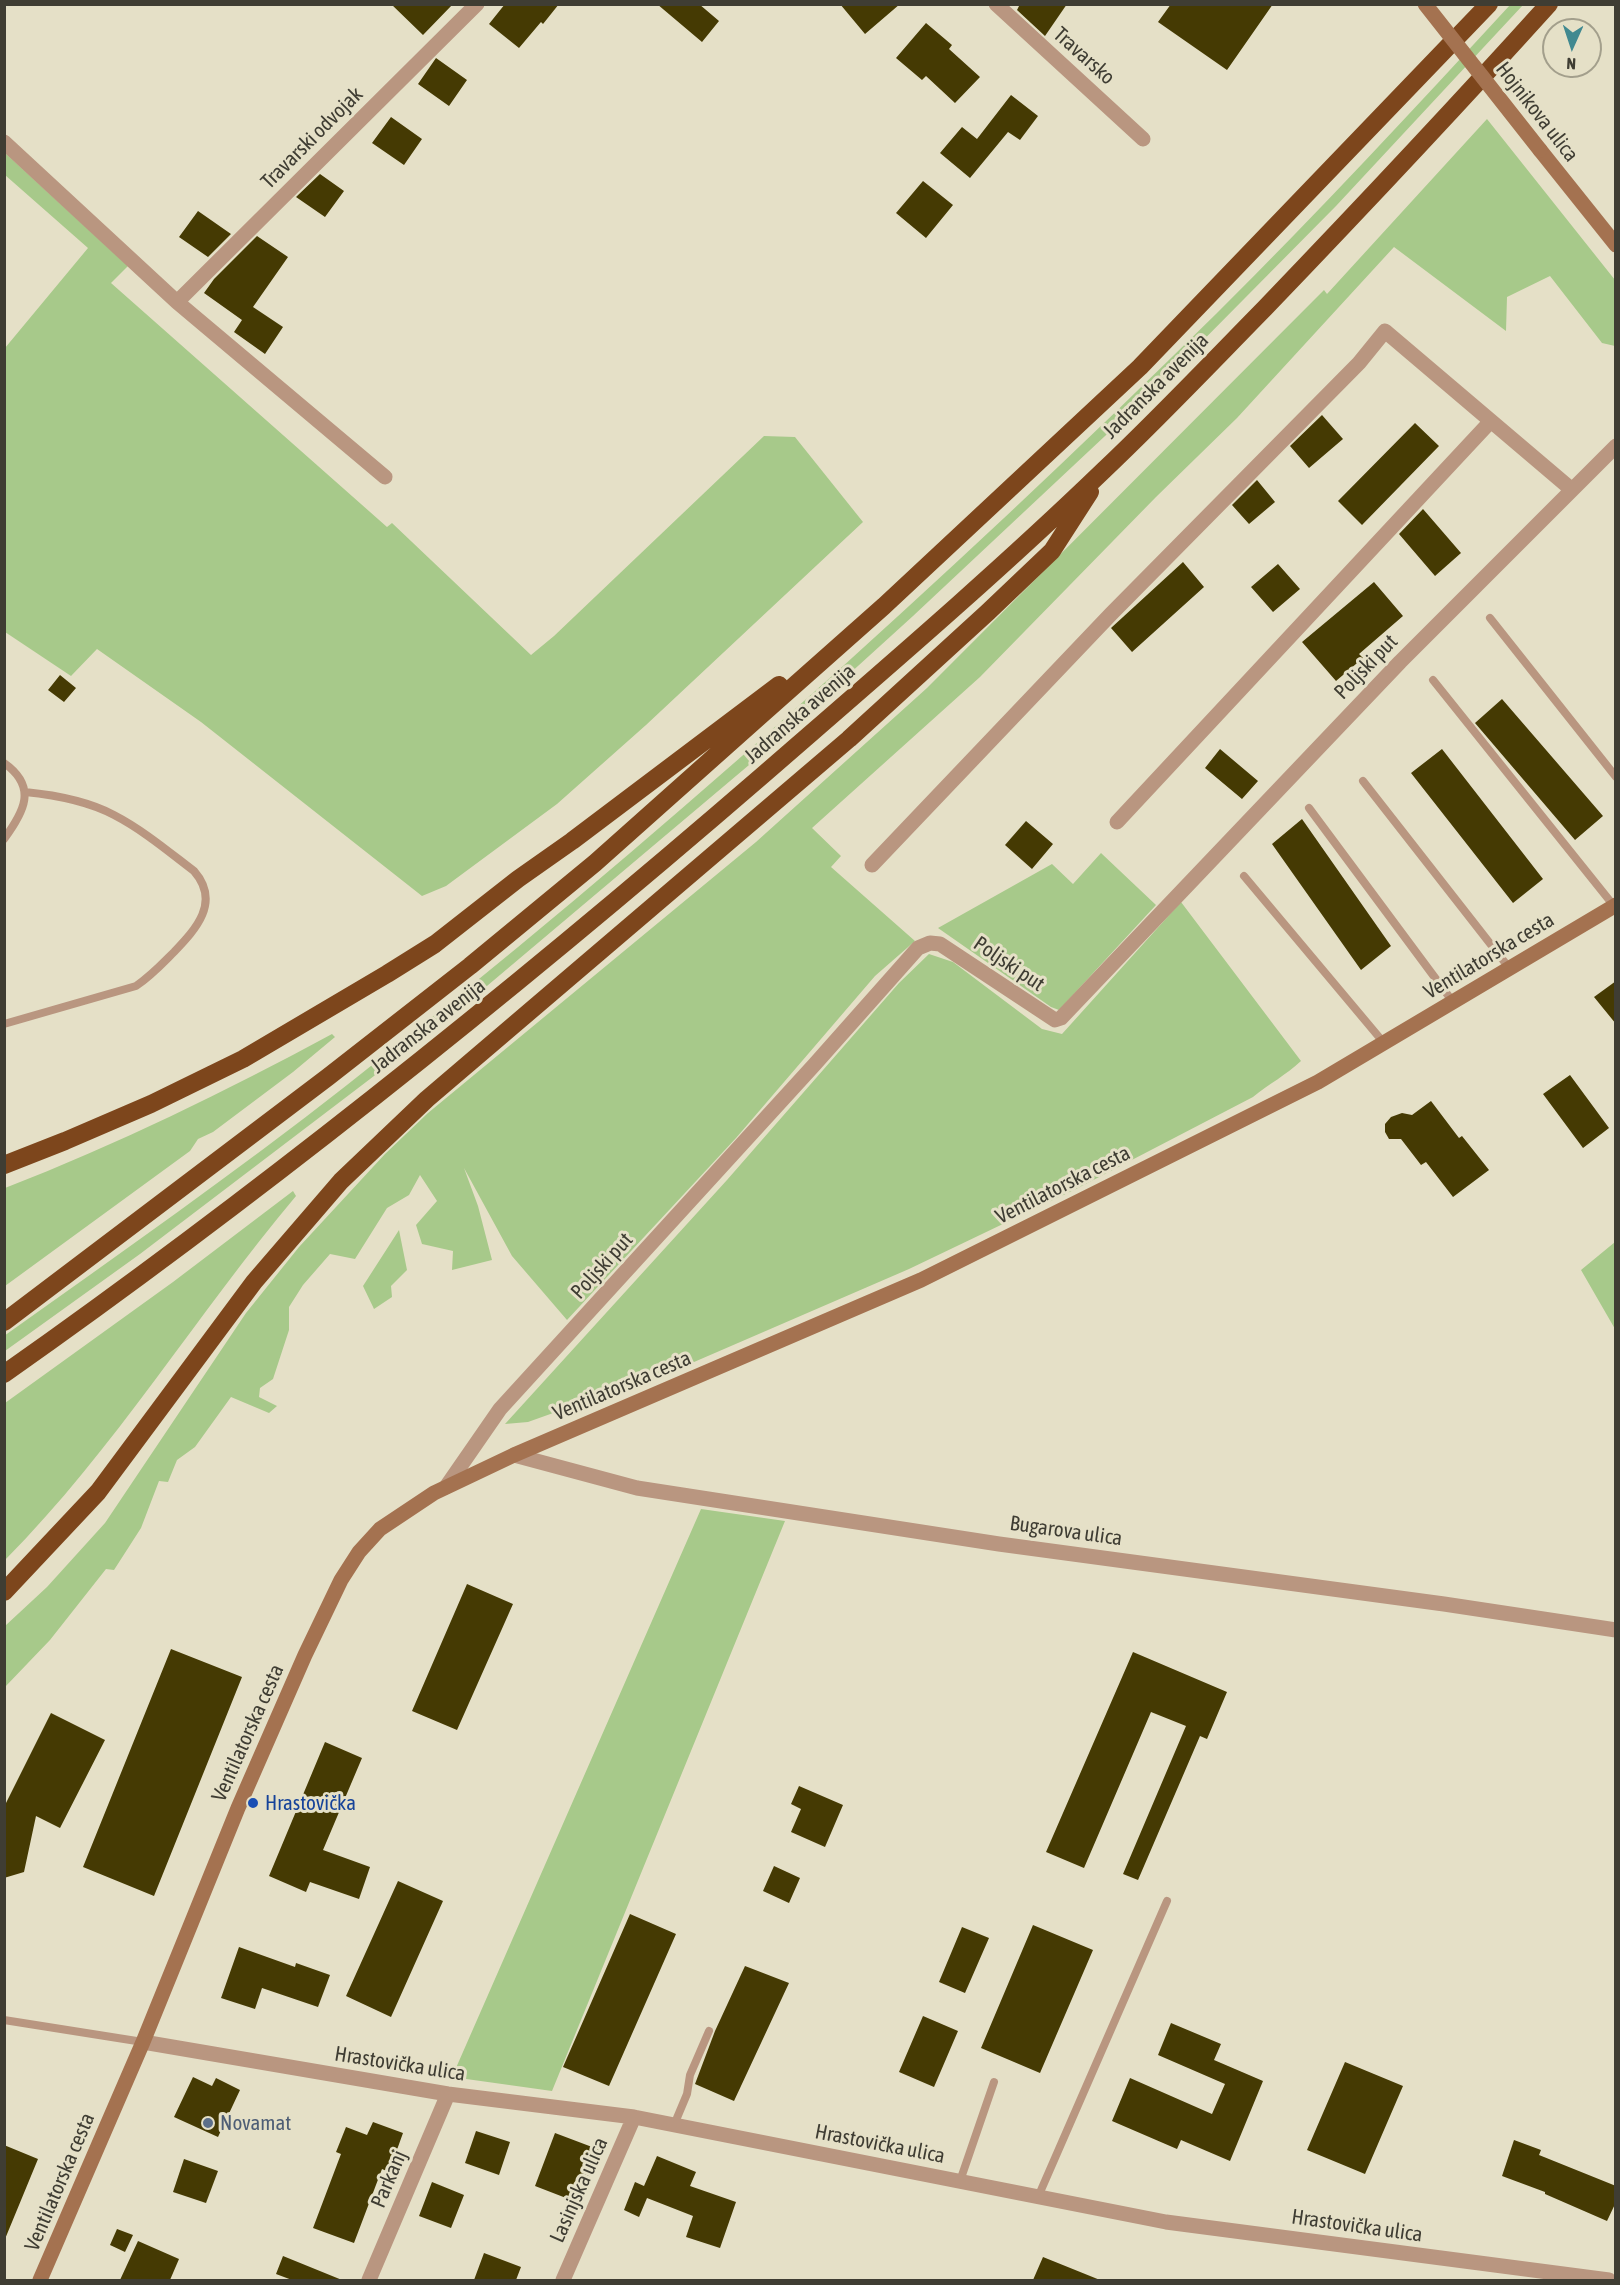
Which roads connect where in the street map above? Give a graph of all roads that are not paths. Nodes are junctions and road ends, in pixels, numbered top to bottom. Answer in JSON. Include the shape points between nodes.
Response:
{"nodes":[{"id":1,"x":477,"y":4,"type":"edge"},
{"id":2,"x":996,"y":4,"type":"edge"},
{"id":3,"x":1425,"y":4,"type":"edge"},
{"id":4,"x":1489,"y":4,"type":"edge"},
{"id":5,"x":1549,"y":4,"type":"edge"},
{"id":6,"x":1143,"y":139,"type":"dead end"},
{"id":7,"x":4,"y":142,"type":"edge"},
{"id":8,"x":1616,"y":245,"type":"edge"},
{"id":9,"x":177,"y":302,"type":"junction"},
{"id":10,"x":1491,"y":421,"type":"junction"},
{"id":11,"x":1616,"y":446,"type":"edge"},
{"id":12,"x":1106,"y":468,"type":"junction"},
{"id":13,"x":385,"y":477,"type":"dead end"},
{"id":14,"x":1571,"y":489,"type":"junction"},
{"id":15,"x":884,"y":606,"type":"junction"},
{"id":16,"x":1490,"y":618,"type":"dead end"},
{"id":17,"x":1433,"y":680,"type":"dead end"},
{"id":18,"x":4,"y":763,"type":"edge"},
{"id":19,"x":1616,"y":777,"type":"edge"},
{"id":20,"x":1364,"y":782,"type":"dead end"},
{"id":21,"x":25,"y":792,"type":"junction"},
{"id":22,"x":1309,"y":808,"type":"dead end"},
{"id":23,"x":1117,"y":822,"type":"dead end"},
{"id":24,"x":4,"y":839,"type":"edge"},
{"id":25,"x":872,"y":865,"type":"dead end"},
{"id":26,"x":1244,"y":876,"type":"dead end"},
{"id":27,"x":1615,"y":905,"type":"edge"},
{"id":28,"x":1510,"y":969,"type":"junction"},
{"id":29,"x":1453,"y":1002,"type":"junction"},
{"id":30,"x":4,"y":1024,"type":"edge"},
{"id":31,"x":1384,"y":1043,"type":"junction"},
{"id":32,"x":4,"y":1165,"type":"edge"},
{"id":33,"x":4,"y":1322,"type":"edge"},
{"id":34,"x":4,"y":1374,"type":"edge"},
{"id":35,"x":514,"y":1455,"type":"junction"},
{"id":36,"x":446,"y":1487,"type":"junction"},
{"id":37,"x":4,"y":1592,"type":"edge"},
{"id":38,"x":1616,"y":1630,"type":"edge"},
{"id":39,"x":1167,"y":1900,"type":"dead end"},
{"id":40,"x":4,"y":2020,"type":"edge"},
{"id":41,"x":709,"y":2031,"type":"dead end"},
{"id":42,"x":143,"y":2042,"type":"junction"},
{"id":43,"x":994,"y":2082,"type":"dead end"},
{"id":44,"x":448,"y":2094,"type":"junction"},
{"id":45,"x":634,"y":2117,"type":"junction"},
{"id":46,"x":674,"y":2125,"type":"junction"},
{"id":47,"x":960,"y":2181,"type":"junction"},
{"id":48,"x":1038,"y":2197,"type":"junction"},
{"id":49,"x":40,"y":2280,"type":"edge"},
{"id":50,"x":369,"y":2280,"type":"edge"},
{"id":51,"x":563,"y":2280,"type":"edge"},
{"id":52,"x":1609,"y":2280,"type":"edge"}],
"edges":[{"from":1,"to":9,"type":"street","name":"Travarski odvojak"},
{"from":2,"to":6,"type":"street","name":"Travarsko"},
{"from":3,"to":8,"type":"main road","name":"Hojnikova ulica","bridge":true},
{"from":4,"to":15,"type":"highway","name":"Jadranska avenija","via":[[1140,367]]},
{"from":5,"to":12,"type":"highway","name":"Jadranska avenija","via":[[1334,236]]},
{"from":7,"to":9,"type":"street"},
{"from":9,"to":13,"type":"street"},
{"from":10,"to":14,"type":"street"},
{"from":10,"to":23,"type":"street"},
{"from":10,"to":25,"type":"street","via":[[1385,331],[1359,363],[1111,614]]},
{"from":11,"to":14,"type":"street","name":"Poljski put"},
{"from":12,"to":34,"type":"highway","name":"Jadranska avenija","via":[[959,605],[497,1001],[261,1185]]},
{"from":12,"to":37,"type":"highway","via":[[1052,551],[988,612],[849,739],[427,1099],[341,1181],[254,1282],[98,1492]]},
{"from":14,"to":36,"type":"street","name":"Poljski put","via":[[1060,1018],[1054,1020],[940,944],[918,948],[500,1409]]},
{"from":15,"to":32,"type":"highway","via":[[435,944],[243,1059],[140,1108]]},
{"from":15,"to":33,"type":"highway","name":"Jadranska avenija","via":[[595,863],[470,966]]},
{"from":16,"to":19,"type":"lane"},
{"from":17,"to":27,"type":"lane"},
{"from":18,"to":21,"type":"lane","via":[[21,779]]},
{"from":20,"to":28,"type":"lane"},
{"from":21,"to":24,"type":"lane","via":[[20,818]]},
{"from":21,"to":30,"type":"lane","via":[[96,807],[135,828],[202,879],[205,906],[196,929],[151,976],[136,986]]},
{"from":22,"to":29,"type":"lane"},
{"from":26,"to":31,"type":"lane"},
{"from":27,"to":28,"type":"main road","name":"Ventilatorska cesta"},
{"from":28,"to":29,"type":"main road","name":"Ventilatorska cesta"},
{"from":29,"to":31,"type":"main road","name":"Ventilatorska cesta"},
{"from":31,"to":35,"type":"main road","name":"Ventilatorska cesta","via":[[1318,1082],[921,1280]]},
{"from":35,"to":36,"type":"main road","name":"Ventilatorska cesta"},
{"from":35,"to":38,"type":"street","name":"Bugarova ulica","via":[[638,1488],[999,1544]]},
{"from":36,"to":42,"type":"main road","name":"Ventilatorska cesta","via":[[380,1529],[341,1580],[238,1808]]},
{"from":39,"to":48,"type":"lane"},
{"from":40,"to":42,"type":"lane"},
{"from":41,"to":46,"type":"lane"},
{"from":42,"to":44,"type":"street","name":"Hrastovička ulica"},
{"from":42,"to":49,"type":"main road","name":"Ventilatorska cesta"},
{"from":43,"to":47,"type":"lane"},
{"from":44,"to":45,"type":"street","name":"Hrastovička ulica"},
{"from":44,"to":50,"type":"street","name":"Parkanj"},
{"from":45,"to":46,"type":"street","name":"Hrastovička ulica"},
{"from":45,"to":51,"type":"street","name":"Lasinjska ulica"},
{"from":46,"to":47,"type":"street","name":"Hrastovička ulica"},
{"from":47,"to":48,"type":"street","name":"Hrastovička ulica"},
{"from":48,"to":52,"type":"street","name":"Hrastovička ulica","via":[[1166,2222]]}]}
